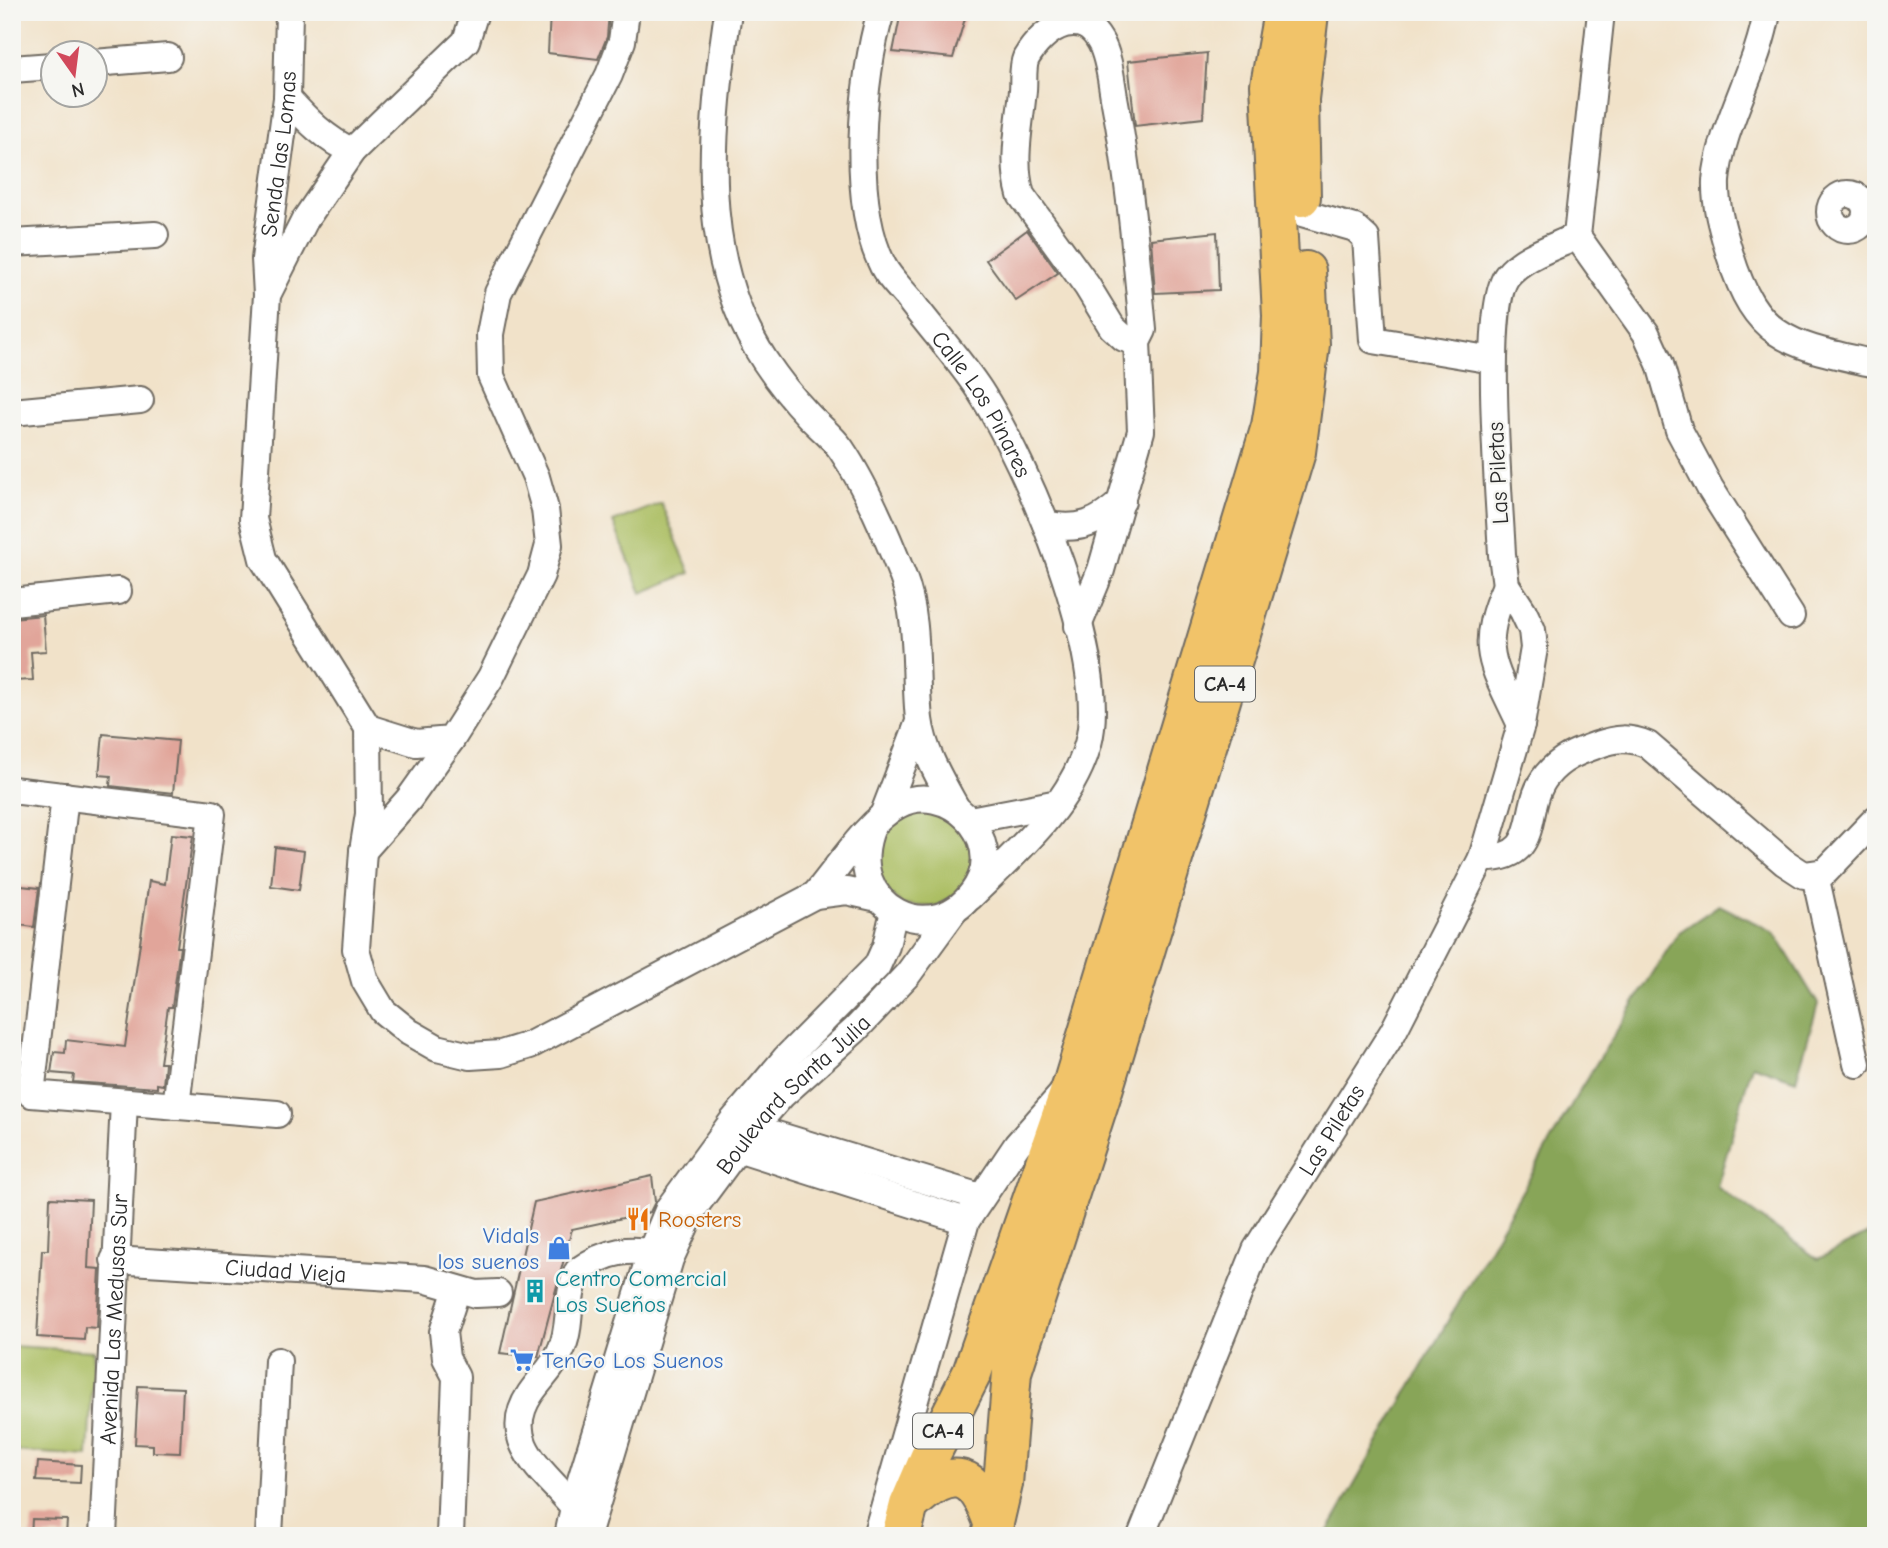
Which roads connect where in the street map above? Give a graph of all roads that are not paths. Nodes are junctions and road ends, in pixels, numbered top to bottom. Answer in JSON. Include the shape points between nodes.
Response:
{"nodes":[{"id":1,"x":289,"y":12,"type":"edge"},
{"id":2,"x":475,"y":12,"type":"edge"},
{"id":3,"x":626,"y":12,"type":"edge"},
{"id":4,"x":728,"y":12,"type":"edge"},
{"id":5,"x":881,"y":12,"type":"edge"},
{"id":6,"x":1601,"y":12,"type":"edge"},
{"id":7,"x":1767,"y":12,"type":"edge"},
{"id":8,"x":1289,"y":13,"type":"edge"},
{"id":9,"x":168,"y":57,"type":"dead end"},
{"id":10,"x":108,"y":62,"type":"edge"},
{"id":11,"x":38,"y":67,"type":"edge"},
{"id":12,"x":12,"y":69,"type":"edge"},
{"id":13,"x":287,"y":98,"type":"junction"},
{"id":14,"x":352,"y":151,"type":"junction"},
{"id":15,"x":1302,"y":213,"type":"junction"},
{"id":16,"x":155,"y":235,"type":"dead end"},
{"id":17,"x":1577,"y":236,"type":"junction"},
{"id":18,"x":12,"y":243,"type":"edge"},
{"id":19,"x":267,"y":295,"type":"junction"},
{"id":20,"x":1137,"y":342,"type":"junction"},
{"id":21,"x":1493,"y":360,"type":"junction"},
{"id":22,"x":1876,"y":364,"type":"edge"},
{"id":23,"x":140,"y":400,"type":"dead end"},
{"id":24,"x":12,"y":412,"type":"edge"},
{"id":25,"x":1122,"y":501,"type":"junction"},
{"id":26,"x":1046,"y":524,"type":"junction"},
{"id":27,"x":1506,"y":585,"type":"junction"},
{"id":28,"x":118,"y":592,"type":"dead end"},
{"id":29,"x":12,"y":602,"type":"edge"},
{"id":30,"x":1791,"y":616,"type":"dead end"},
{"id":31,"x":1078,"y":626,"type":"junction"},
{"id":32,"x":919,"y":722,"type":"junction"},
{"id":33,"x":1521,"y":725,"type":"junction"},
{"id":34,"x":368,"y":728,"type":"junction"},
{"id":35,"x":452,"y":740,"type":"junction"},
{"id":36,"x":12,"y":790,"type":"edge"},
{"id":37,"x":65,"y":796,"type":"junction"},
{"id":38,"x":1058,"y":803,"type":"junction"},
{"id":39,"x":962,"y":813,"type":"junction"},
{"id":40,"x":1876,"y":819,"type":"edge"},
{"id":41,"x":878,"y":820,"type":"junction"},
{"id":42,"x":363,"y":851,"type":"junction"},
{"id":43,"x":1482,"y":858,"type":"junction"},
{"id":44,"x":1815,"y":875,"type":"junction"},
{"id":45,"x":815,"y":895,"type":"junction"},
{"id":46,"x":886,"y":904,"type":"junction"},
{"id":47,"x":962,"y":904,"type":"junction"},
{"id":48,"x":1857,"y":1065,"type":"dead end"},
{"id":49,"x":1073,"y":1082,"type":"junction"},
{"id":50,"x":124,"y":1102,"type":"junction"},
{"id":51,"x":176,"y":1106,"type":"junction"},
{"id":52,"x":277,"y":1114,"type":"dead end"},
{"id":53,"x":734,"y":1135,"type":"junction"},
{"id":54,"x":979,"y":1197,"type":"junction"},
{"id":55,"x":966,"y":1221,"type":"junction"},
{"id":56,"x":661,"y":1255,"type":"junction"},
{"id":57,"x":114,"y":1260,"type":"junction"},
{"id":58,"x":457,"y":1289,"type":"junction"},
{"id":59,"x":498,"y":1293,"type":"dead end"},
{"id":60,"x":278,"y":1361,"type":"dead end"},
{"id":61,"x":574,"y":1507,"type":"junction"},
{"id":62,"x":888,"y":1529,"type":"edge"},
{"id":63,"x":992,"y":1531,"type":"edge"},
{"id":64,"x":103,"y":1536,"type":"edge"},
{"id":65,"x":269,"y":1536,"type":"edge"},
{"id":66,"x":450,"y":1536,"type":"edge"},
{"id":67,"x":568,"y":1536,"type":"edge"},
{"id":68,"x":587,"y":1536,"type":"edge"},
{"id":69,"x":1141,"y":1536,"type":"edge"}],
"edges":[{"from":1,"to":13,"type":"street","name":"Senda las Lomas"},
{"from":2,"to":14,"type":"street","via":[[466,41]]},
{"from":3,"to":35,"type":"street","via":[[622,41],[609,75],[498,293],[490,334],[491,376],[536,477],[549,545],[541,575],[496,666]]},
{"from":4,"to":32,"type":"street","via":[[714,120],[712,177],[723,268],[743,323],[765,361],[840,449],[883,529],[912,614]]},
{"from":5,"to":26,"type":"street","name":"Calle Los Pinares","via":[[872,43],[861,156],[870,230],[883,267],[979,391],[1009,441]]},
{"from":6,"to":17,"type":"street"},
{"from":7,"to":22,"type":"street","via":[[1716,181],[1719,218],[1739,285],[1760,320],[1790,342]]},
{"from":8,"to":15,"type":"highway","number":"CA-4","via":[[1299,99]]},
{"from":8,"to":49,"type":"highway","number":"CA-4","via":[[1270,85],[1282,315],[1276,400],[1223,591]]},
{"from":9,"to":10,"type":"street"},
{"from":11,"to":12,"type":"street"},
{"from":13,"to":14,"type":"street","via":[[338,145]]},
{"from":13,"to":19,"type":"street","name":"Senda las Lomas","via":[[265,259]]},
{"from":14,"to":19,"type":"street","via":[[305,220]]},
{"from":15,"to":21,"type":"street","via":[[1355,228],[1366,238],[1373,340]]},
{"from":15,"to":63,"type":"highway","number":"CA-4","via":[[1310,344],[1296,453],[1104,1087],[1012,1372],[1003,1484]]},
{"from":16,"to":18,"type":"street"},
{"from":17,"to":21,"type":"street","name":"Las Piletas","via":[[1524,262],[1506,277]]},
{"from":17,"to":30,"type":"street","via":[[1646,333],[1679,430]]},
{"from":19,"to":34,"type":"street","name":"Senda las Lomas","via":[[253,519],[264,559]]},
{"from":20,"to":20,"type":"street","via":[[1143,330],[1137,261],[1124,147],[1108,67],[1101,43],[1091,30],[1083,23],[1071,22],[1041,38],[1025,60],[1016,179],[1021,195],[1112,327]]},
{"from":20,"to":25,"type":"street","via":[[1141,431]]},
{"from":21,"to":27,"type":"street","name":"Las Piletas"},
{"from":23,"to":24,"type":"street"},
{"from":25,"to":26,"type":"street","via":[[1087,526],[1066,529]]},
{"from":25,"to":31,"type":"street"},
{"from":26,"to":31,"type":"street","name":"Calle Los Pinares"},
{"from":27,"to":33,"type":"street","name":"Las Piletas","via":[[1532,630],[1534,648]]},
{"from":27,"to":33,"type":"street","name":"Las Piletas","via":[[1492,617],[1488,641]]},
{"from":28,"to":29,"type":"street"},
{"from":31,"to":38,"type":"street","name":"Calle Los Pinares","via":[[1090,725],[1088,743]]},
{"from":32,"to":39,"type":"street","via":[[931,762]]},
{"from":32,"to":41,"type":"street"},
{"from":33,"to":43,"type":"street","name":"Las Piletas"},
{"from":34,"to":35,"type":"street","via":[[416,743]]},
{"from":34,"to":42,"type":"street","via":[[369,814]]},
{"from":35,"to":42,"type":"street"},
{"from":36,"to":37,"type":"street"},
{"from":37,"to":50,"type":"street","via":[[31,1094]]},
{"from":37,"to":51,"type":"street","via":[[212,814]]},
{"from":38,"to":39,"type":"street"},
{"from":38,"to":47,"type":"street","name":"Calle Los Pinares","via":[[1028,840]]},
{"from":39,"to":41,"type":"street","via":[[937,800],[919,799],[900,803]]},
{"from":39,"to":47,"type":"street","via":[[981,838],[984,858],[981,879]]},
{"from":40,"to":44,"type":"street","via":[[1836,863]]},
{"from":41,"to":45,"type":"street"},
{"from":41,"to":46,"type":"street","via":[[865,844],[864,863],[868,882]]},
{"from":42,"to":45,"type":"street","via":[[356,949],[365,981],[383,1012],[409,1032],[437,1048],[470,1056],[501,1054],[530,1045]]},
{"from":43,"to":44,"type":"street","via":[[1510,855],[1521,846],[1545,776],[1567,756],[1631,737],[1648,746],[1784,862],[1804,876]]},
{"from":43,"to":69,"type":"street","name":"Las Piletas","via":[[1393,1032],[1256,1250]]},
{"from":44,"to":48,"type":"street"},
{"from":45,"to":46,"type":"street","via":[[847,891]]},
{"from":46,"to":47,"type":"street","via":[[914,918],[935,918]]},
{"from":46,"to":53,"type":"street","via":[[887,946],[877,966],[786,1058]]},
{"from":47,"to":53,"type":"street","name":"Boulevard Santa Julia","via":[[900,983],[855,1030]]},
{"from":49,"to":54,"type":"street"},
{"from":49,"to":62,"type":"highway","number":"CA-4","via":[[972,1373]]},
{"from":50,"to":51,"type":"street"},
{"from":50,"to":57,"type":"street","name":"Avenida Las Medusas Sur"},
{"from":51,"to":52,"type":"street"},
{"from":53,"to":54,"type":"street"},
{"from":53,"to":55,"type":"street"},
{"from":53,"to":56,"type":"street","via":[[669,1208]]},
{"from":54,"to":55,"type":"street"},
{"from":55,"to":62,"type":"street"},
{"from":56,"to":61,"type":"street"},
{"from":56,"to":61,"type":"street","via":[[636,1249],[613,1252],[578,1271],[562,1348],[522,1410],[519,1436],[527,1454]]},
{"from":56,"to":68,"type":"street"},
{"from":57,"to":58,"type":"street","name":"Ciudad Vieja","via":[[424,1279]]},
{"from":57,"to":64,"type":"street","name":"Avenida Las Medusas Sur"},
{"from":58,"to":59,"type":"street","name":"Ciudad Vieja"},
{"from":58,"to":66,"type":"street","via":[[443,1332],[446,1358],[456,1377]]},
{"from":60,"to":65,"type":"street"},
{"from":61,"to":67,"type":"street"},
{"from":62,"to":63,"type":"highway","via":[[930,1485],[949,1479],[977,1487]]}]}
